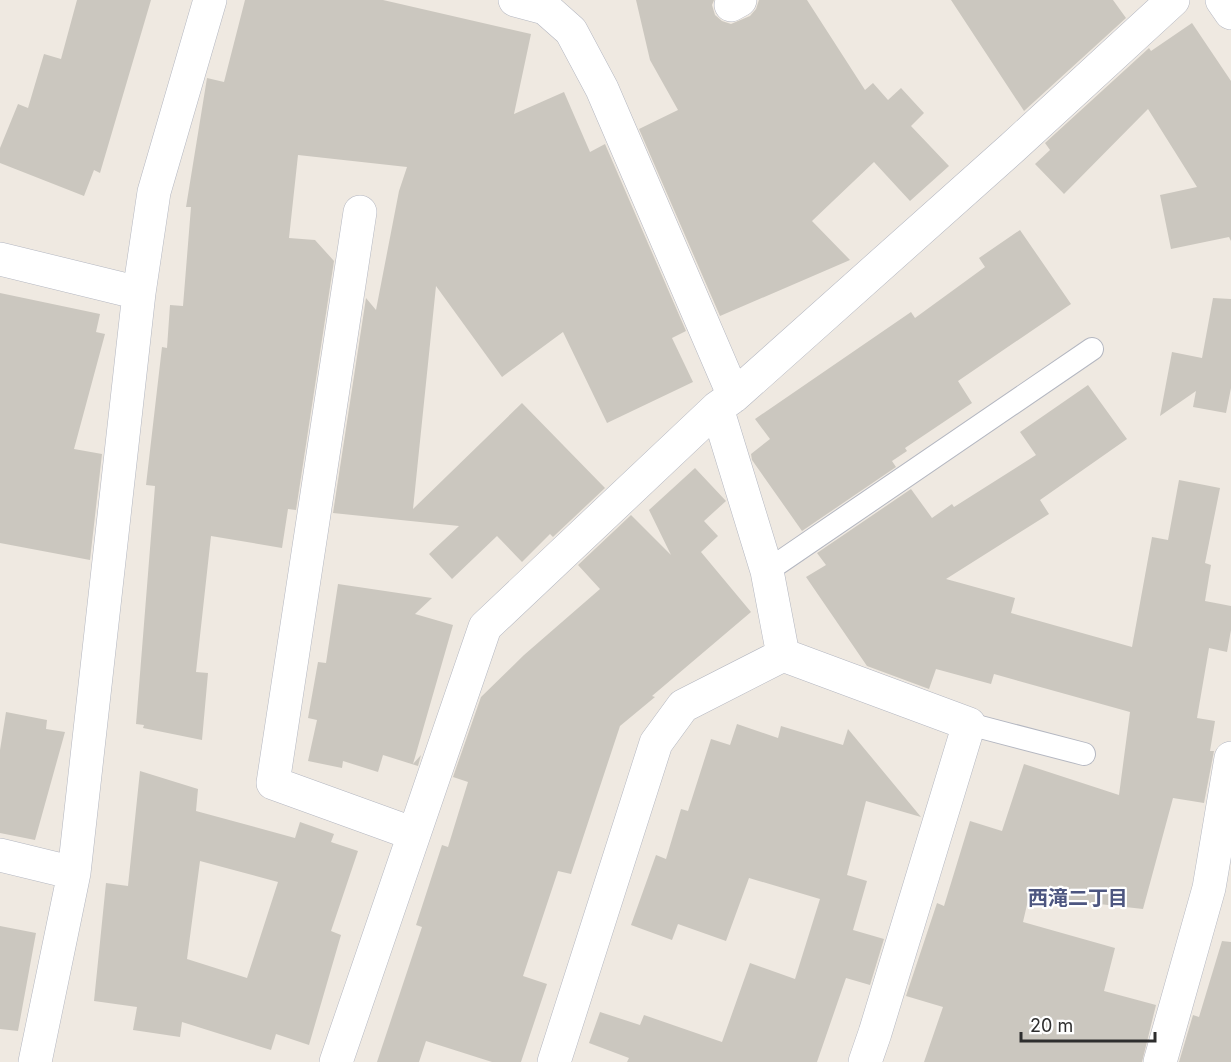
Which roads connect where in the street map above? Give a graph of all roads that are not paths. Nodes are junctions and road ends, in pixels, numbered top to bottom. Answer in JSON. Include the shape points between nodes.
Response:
{"nodes":[{"id":1,"x":210,"y":0,"type":"edge"},
{"id":2,"x":515,"y":0,"type":"edge"},
{"id":3,"x":1173,"y":0,"type":"edge"},
{"id":4,"x":1222,"y":0,"type":"edge"},
{"id":5,"x":1231,"y":13,"type":"edge"},
{"id":6,"x":360,"y":212,"type":"dead end"},
{"id":7,"x":0,"y":259,"type":"edge"},
{"id":8,"x":139,"y":293,"type":"junction"},
{"id":9,"x":1092,"y":349,"type":"dead end"},
{"id":10,"x":725,"y":402,"type":"junction"},
{"id":11,"x":767,"y":571,"type":"junction"},
{"id":12,"x":783,"y":654,"type":"junction"},
{"id":13,"x":969,"y":724,"type":"junction"},
{"id":14,"x":1084,"y":754,"type":"dead end"},
{"id":15,"x":1231,"y":758,"type":"edge"},
{"id":16,"x":414,"y":834,"type":"junction"},
{"id":17,"x":0,"y":855,"type":"edge"},
{"id":18,"x":74,"y":873,"type":"junction"},
{"id":19,"x":35,"y":1062,"type":"edge"},
{"id":20,"x":336,"y":1062,"type":"edge"},
{"id":21,"x":554,"y":1062,"type":"edge"},
{"id":22,"x":865,"y":1062,"type":"edge"},
{"id":23,"x":1160,"y":1062,"type":"edge"}],
"edges":[{"from":1,"to":8,"type":"street","via":[[154,192]]},
{"from":2,"to":10,"type":"street","via":[[545,8],[571,31],[602,89]]},
{"from":3,"to":10,"type":"street"},
{"from":4,"to":5,"type":"street"},
{"from":6,"to":16,"type":"street","via":[[273,783]]},
{"from":7,"to":8,"type":"street"},
{"from":8,"to":18,"type":"street"},
{"from":9,"to":11,"type":"lane"},
{"from":10,"to":11,"type":"street"},
{"from":10,"to":16,"type":"street","via":[[485,627]]},
{"from":11,"to":12,"type":"street"},
{"from":12,"to":13,"type":"street"},
{"from":12,"to":21,"type":"street","via":[[683,706],[656,743]]},
{"from":13,"to":14,"type":"lane"},
{"from":13,"to":22,"type":"street"},
{"from":15,"to":23,"type":"street","via":[[1209,888]]},
{"from":16,"to":20,"type":"street"},
{"from":17,"to":18,"type":"street"},
{"from":18,"to":19,"type":"street"}]}
